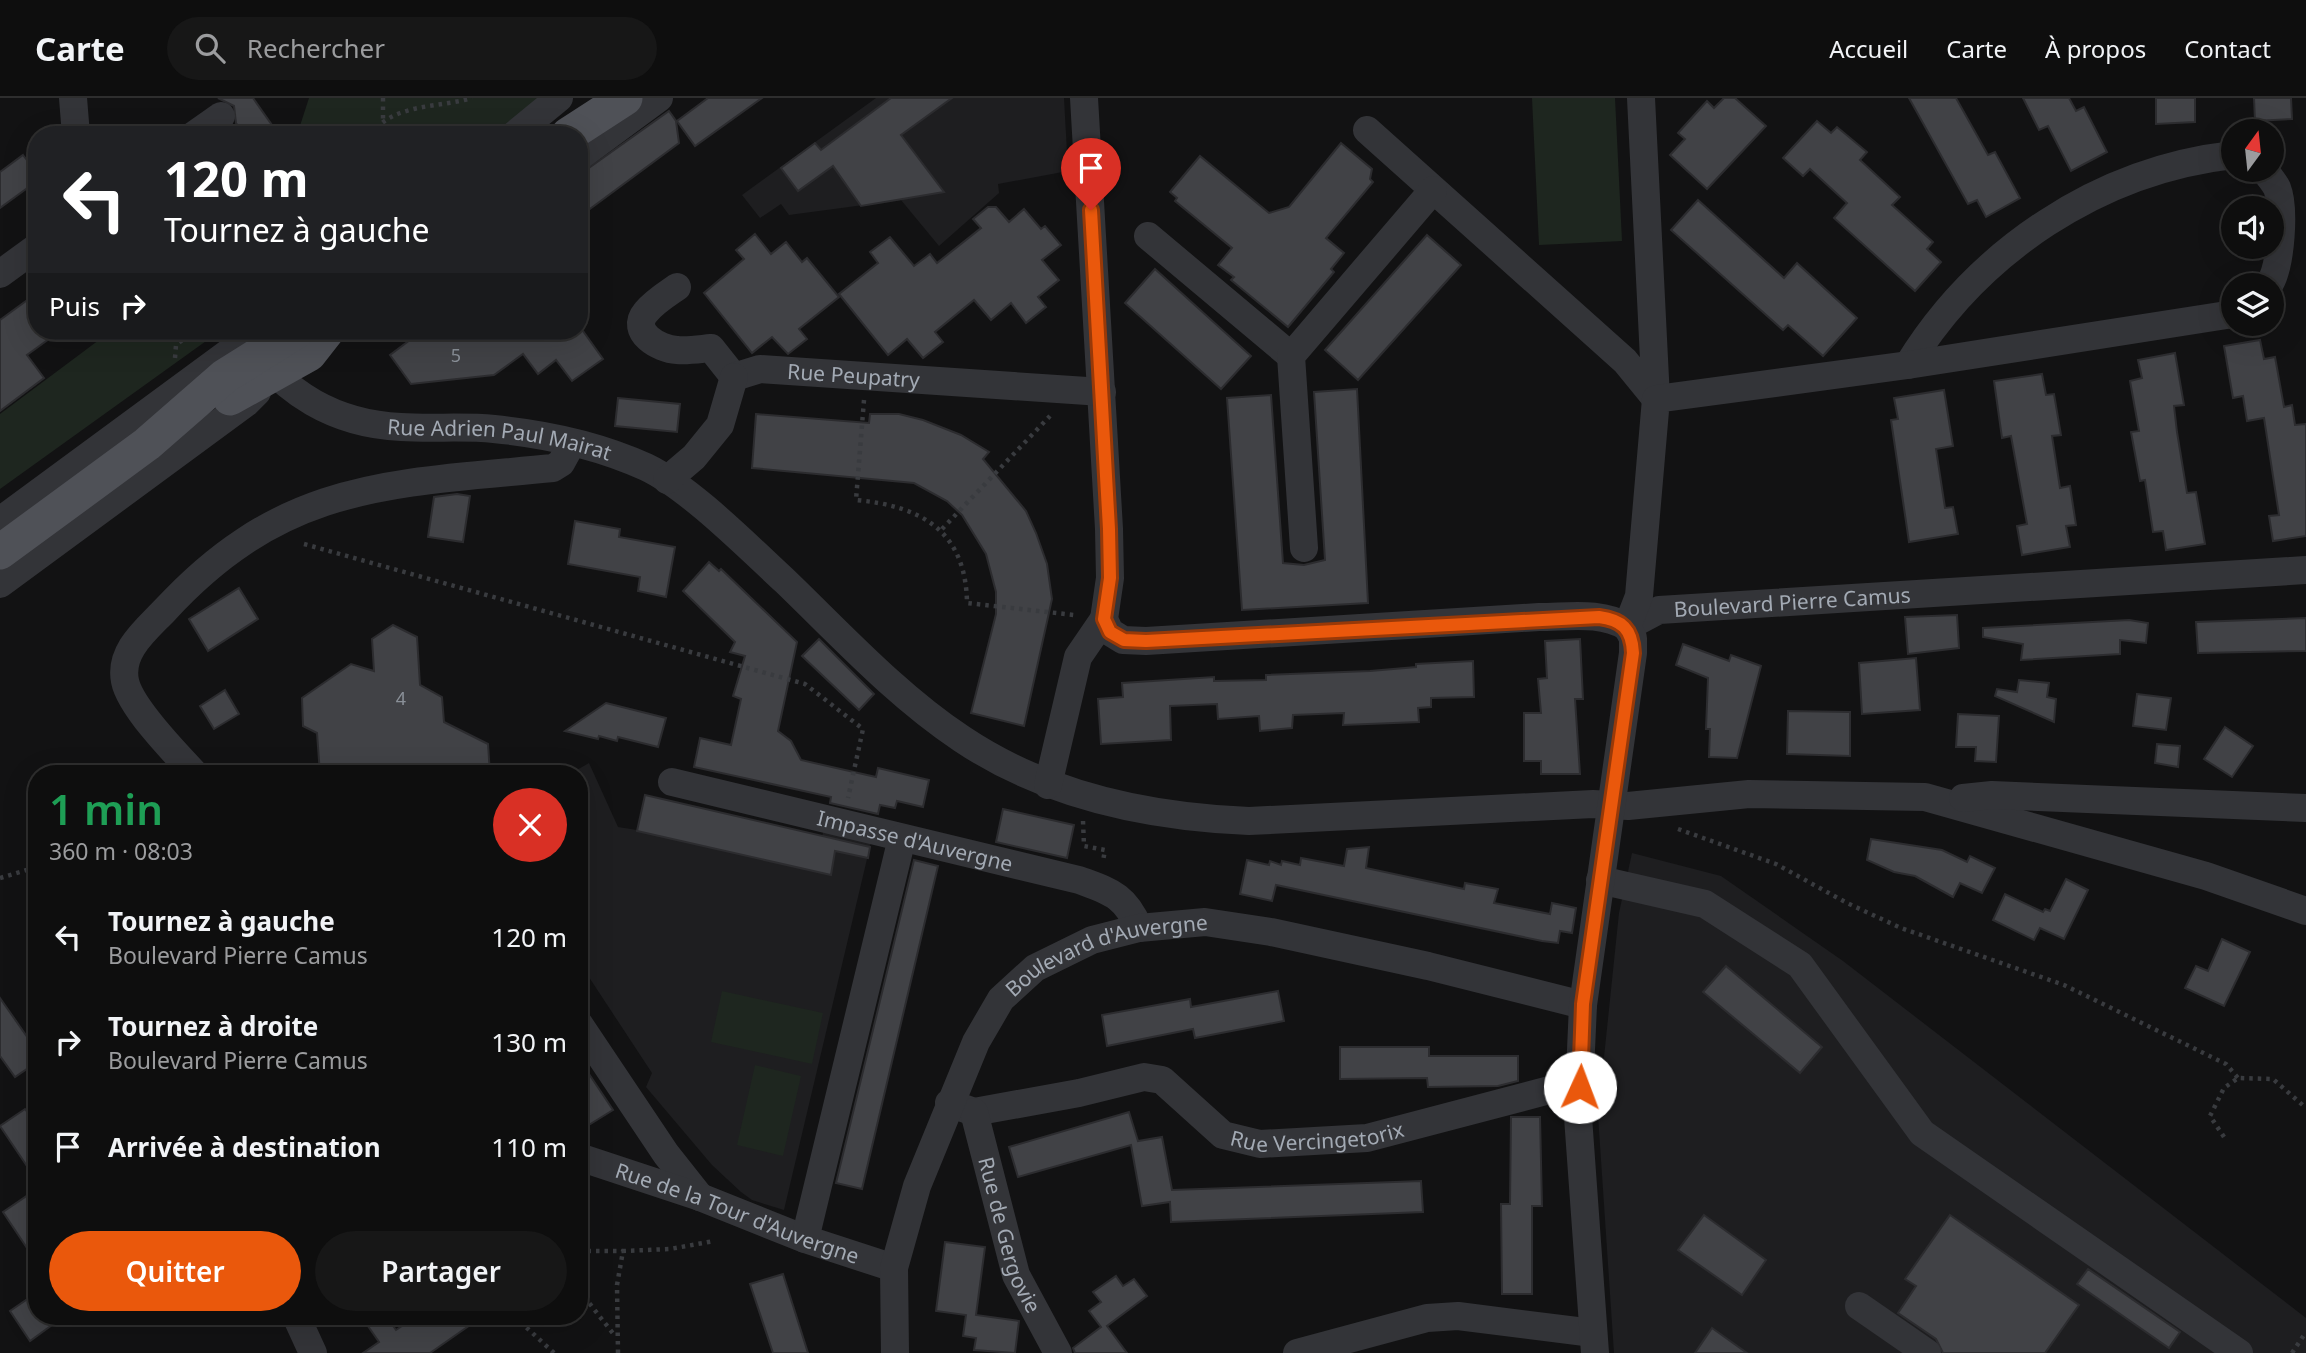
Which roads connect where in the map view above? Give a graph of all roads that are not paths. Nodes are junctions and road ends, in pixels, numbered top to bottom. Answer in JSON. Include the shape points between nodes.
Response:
{"nodes":[{"id":1,"x":73,"y":98,"type":"edge"},
{"id":2,"x":559,"y":98,"type":"edge"},
{"id":3,"x":581,"y":98,"type":"edge"},
{"id":4,"x":606,"y":98,"type":"edge"},
{"id":5,"x":625,"y":98,"type":"edge"},
{"id":6,"x":659,"y":98,"type":"edge"},
{"id":7,"x":1084,"y":98,"type":"edge"},
{"id":8,"x":1642,"y":98,"type":"edge"},
{"id":9,"x":221,"y":116,"type":"dead end"},
{"id":10,"x":75,"y":126,"type":"edge"},
{"id":11,"x":207,"y":126,"type":"edge"},
{"id":12,"x":525,"y":126,"type":"edge"},
{"id":13,"x":553,"y":126,"type":"edge"},
{"id":14,"x":570,"y":126,"type":"edge"},
{"id":15,"x":582,"y":126,"type":"edge"},
{"id":16,"x":1367,"y":130,"type":"dead end"},
{"id":17,"x":588,"y":150,"type":"edge"},
{"id":18,"x":2221,"y":157,"type":"edge"},
{"id":19,"x":2273,"y":182,"type":"edge"},
{"id":20,"x":1433,"y":190,"type":"junction"},
{"id":21,"x":1148,"y":236,"type":"dead end"},
{"id":22,"x":28,"y":254,"type":"edge"},
{"id":23,"x":2273,"y":273,"type":"edge"},
{"id":24,"x":0,"y":274,"type":"edge"},
{"id":25,"x":677,"y":287,"type":"dead end"},
{"id":26,"x":2221,"y":316,"type":"edge"},
{"id":27,"x":306,"y":340,"type":"edge"},
{"id":28,"x":259,"y":350,"type":"edge"},
{"id":29,"x":1291,"y":356,"type":"junction"},
{"id":30,"x":1908,"y":365,"type":"junction"},
{"id":31,"x":734,"y":377,"type":"junction"},
{"id":32,"x":1102,"y":392,"type":"junction"},
{"id":33,"x":1656,"y":399,"type":"junction"},
{"id":34,"x":572,"y":443,"type":"junction"},
{"id":35,"x":667,"y":480,"type":"junction"},
{"id":36,"x":0,"y":521,"type":"edge"},
{"id":37,"x":1304,"y":548,"type":"dead end"},
{"id":38,"x":0,"y":552,"type":"edge"},
{"id":39,"x":2306,"y":570,"type":"edge"},
{"id":40,"x":0,"y":584,"type":"edge"},
{"id":41,"x":1104,"y":619,"type":"junction"},
{"id":42,"x":1627,"y":627,"type":"junction"},
{"id":43,"x":187,"y":765,"type":"edge"},
{"id":44,"x":672,"y":782,"type":"dead end"},
{"id":45,"x":1048,"y":785,"type":"junction"},
{"id":46,"x":1945,"y":800,"type":"junction"},
{"id":47,"x":1611,"y":804,"type":"junction"},
{"id":48,"x":2306,"y":808,"type":"edge"},
{"id":49,"x":902,"y":838,"type":"junction"},
{"id":50,"x":1600,"y":880,"type":"junction"},
{"id":51,"x":2306,"y":911,"type":"edge"},
{"id":52,"x":1139,"y":928,"type":"junction"},
{"id":53,"x":1583,"y":1004,"type":"junction"},
{"id":54,"x":588,"y":1037,"type":"edge"},
{"id":55,"x":1580,"y":1087,"type":"junction"},
{"id":56,"x":961,"y":1107,"type":"junction"},
{"id":57,"x":588,"y":1160,"type":"edge"},
{"id":58,"x":700,"y":1197,"type":"junction"},
{"id":59,"x":805,"y":1239,"type":"junction"},
{"id":60,"x":894,"y":1268,"type":"junction"},
{"id":61,"x":1859,"y":1306,"type":"dead end"},
{"id":62,"x":300,"y":1325,"type":"edge"},
{"id":63,"x":1594,"y":1343,"type":"edge"},
{"id":64,"x":2203,"y":1343,"type":"edge"},
{"id":65,"x":313,"y":1353,"type":"edge"},
{"id":66,"x":895,"y":1353,"type":"edge"},
{"id":67,"x":1058,"y":1353,"type":"edge"},
{"id":68,"x":1297,"y":1353,"type":"edge"},
{"id":69,"x":1927,"y":1353,"type":"edge"},
{"id":70,"x":2239,"y":1353,"type":"edge"}],
"edges":[{"from":1,"to":10,"type":"street"},
{"from":2,"to":12,"type":"street"},
{"from":3,"to":13,"type":"main road"},
{"from":4,"to":14,"type":"main road"},
{"from":5,"to":15,"type":"main road"},
{"from":6,"to":17,"type":"street"},
{"from":7,"to":32,"type":"street"},
{"from":8,"to":33,"type":"street"},
{"from":9,"to":11,"type":"street"},
{"from":16,"to":20,"type":"street"},
{"from":18,"to":30,"type":"street","via":[[2185,162],[2137,178],[2043,223],[2007,250],[1953,303]]},
{"from":19,"to":23,"type":"street","via":[[2278,189],[2280,232]]},
{"from":20,"to":29,"type":"street"},
{"from":20,"to":33,"type":"street","via":[[1625,361]]},
{"from":21,"to":29,"type":"street"},
{"from":22,"to":24,"type":"street"},
{"from":25,"to":31,"type":"street","via":[[645,312],[642,333],[674,350],[711,348]]},
{"from":26,"to":30,"type":"street"},
{"from":27,"to":28,"type":"main road"},
{"from":28,"to":34,"type":"street","name":"Rue Adrien Paul Mairat","via":[[311,402],[350,420],[402,427],[494,429]]},
{"from":28,"to":36,"type":"street"},
{"from":28,"to":38,"type":"main road","via":[[147,444]]},
{"from":28,"to":40,"type":"street","via":[[246,403]]},
{"from":29,"to":37,"type":"street"},
{"from":30,"to":33,"type":"street"},
{"from":31,"to":32,"type":"street","name":"Rue Peupatry","via":[[760,369]]},
{"from":31,"to":35,"type":"street","via":[[720,425]]},
{"from":32,"to":41,"type":"street","via":[[1110,541]]},
{"from":33,"to":42,"type":"street","via":[[1639,596]]},
{"from":34,"to":35,"type":"street","name":"Rue Adrien Paul Mairat","via":[[647,468]]},
{"from":34,"to":43,"type":"street","via":[[553,468],[421,479],[314,504],[262,529],[206,568],[131,647],[123,667],[125,685],[155,730]]},
{"from":35,"to":45,"type":"street","name":"Rue Adrien Paul Mairat","via":[[737,536],[885,676],[961,738]]},
{"from":39,"to":42,"type":"street","name":"Boulevard Pierre Camus","via":[[1659,610]]},
{"from":41,"to":42,"type":"street","via":[[1110,632],[1124,640],[1146,641],[1539,618],[1599,617]]},
{"from":41,"to":45,"type":"street","via":[[1078,657]]},
{"from":42,"to":47,"type":"street","via":[[1633,653]]},
{"from":44,"to":49,"type":"street","name":"Impasse d'Auvergne"},
{"from":45,"to":47,"type":"street","name":"Rue Adrien Paul Mairat","via":[[1194,819],[1249,821]]},
{"from":46,"to":47,"type":"street","name":"Rue Adrien Paul Mairat","via":[[1749,794]]},
{"from":46,"to":48,"type":"street","via":[[1992,795]]},
{"from":46,"to":51,"type":"street","via":[[2206,876]]},
{"from":47,"to":50,"type":"street"},
{"from":49,"to":52,"type":"street","name":"Impasse d'Auvergne","via":[[1109,891],[1132,912]]},
{"from":49,"to":59,"type":"street"},
{"from":50,"to":53,"type":"street"},
{"from":50,"to":64,"type":"street","via":[[1705,904],[1800,965],[1922,1133]]},
{"from":52,"to":53,"type":"street","name":"Boulevard d'Auvergne","via":[[1205,922],[1271,932]]},
{"from":52,"to":56,"type":"street","name":"Boulevard d'Auvergne","via":[[1092,940],[1035,968],[1002,999],[976,1042]]},
{"from":53,"to":55,"type":"street"},
{"from":54,"to":58,"type":"street"},
{"from":55,"to":56,"type":"street","name":"Rue Vercingetorix","via":[[1557,1088],[1367,1138],[1260,1143],[1223,1135],[1162,1080],[1144,1077],[1079,1093]]},
{"from":55,"to":63,"type":"street","via":[[1578,1116]]},
{"from":56,"to":60,"type":"street","name":"Boulevard d'Auvergne","via":[[917,1186]]},
{"from":56,"to":67,"type":"street","name":"Rue de Gergovie","via":[[1016,1275]]},
{"from":57,"to":58,"type":"street","name":"Rue de la Tour d'Auvergne"},
{"from":58,"to":59,"type":"street","name":"Rue de la Tour d'Auvergne"},
{"from":59,"to":60,"type":"street","name":"Rue de la Tour d'Auvergne"},
{"from":60,"to":66,"type":"street","name":"Boulevard d'Auvergne"},
{"from":61,"to":69,"type":"street"},
{"from":62,"to":65,"type":"street"},
{"from":63,"to":68,"type":"street","via":[[1448,1317],[1427,1318]]},
{"from":64,"to":70,"type":"street"}]}
